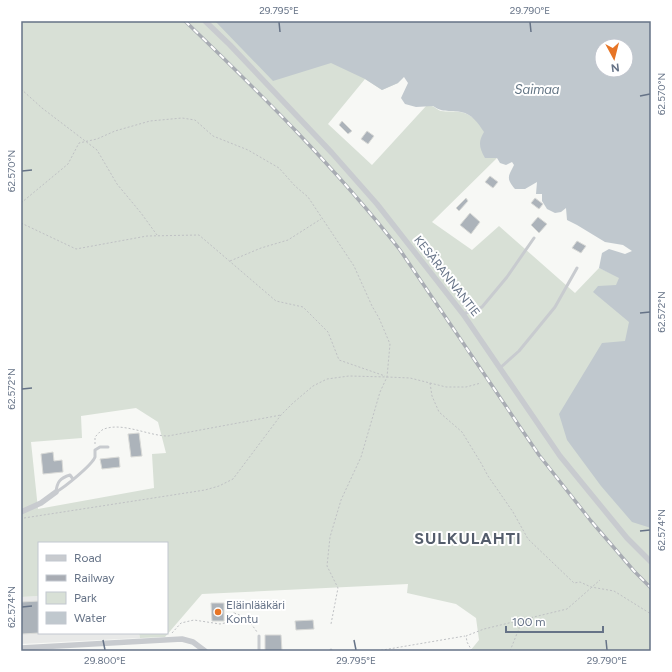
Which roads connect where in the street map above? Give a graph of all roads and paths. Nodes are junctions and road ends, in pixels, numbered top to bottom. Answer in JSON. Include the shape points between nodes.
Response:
{"nodes":[{"id":1,"x":205,"y":21,"type":"edge"},
{"id":2,"x":21,"y":89,"type":"edge"},
{"id":3,"x":86,"y":142,"type":"junction"},
{"id":4,"x":21,"y":203,"type":"edge"},
{"id":5,"x":322,"y":218,"type":"junction"},
{"id":6,"x":21,"y":223,"type":"edge"},
{"id":7,"x":157,"y":236,"type":"junction"},
{"id":8,"x":534,"y":238,"type":"dead end"},
{"id":9,"x":230,"y":261,"type":"junction"},
{"id":10,"x":577,"y":268,"type":"dead end"},
{"id":11,"x":463,"y":314,"type":"junction"},
{"id":12,"x":500,"y":368,"type":"junction"},
{"id":13,"x":387,"y":377,"type":"junction"},
{"id":14,"x":430,"y":383,"type":"junction"},
{"id":15,"x":481,"y":383,"type":"dead end"},
{"id":16,"x":281,"y":415,"type":"junction"},
{"id":17,"x":108,"y":447,"type":"dead end"},
{"id":18,"x":95,"y":450,"type":"junction"},
{"id":19,"x":73,"y":479,"type":"junction"},
{"id":20,"x":56,"y":492,"type":"junction"},
{"id":21,"x":21,"y":512,"type":"edge"},
{"id":22,"x":21,"y":518,"type":"edge"},
{"id":23,"x":651,"y":562,"type":"edge"},
{"id":24,"x":600,"y":580,"type":"dead end"},
{"id":25,"x":591,"y":587,"type":"junction"},
{"id":26,"x":233,"y":606,"type":"dead end"},
{"id":27,"x":233,"y":613,"type":"junction"},
{"id":28,"x":651,"y":614,"type":"edge"},
{"id":29,"x":522,"y":620,"type":"junction"},
{"id":30,"x":331,"y":624,"type":"dead end"},
{"id":31,"x":259,"y":636,"type":"joint"},
{"id":32,"x":466,"y":636,"type":"junction"},
{"id":33,"x":166,"y":639,"type":"junction"},
{"id":34,"x":21,"y":648,"type":"edge"},
{"id":35,"x":34,"y":649,"type":"edge"},
{"id":36,"x":205,"y":651,"type":"edge"},
{"id":37,"x":260,"y":651,"type":"edge"},
{"id":38,"x":377,"y":651,"type":"edge"},
{"id":39,"x":471,"y":651,"type":"edge"},
{"id":40,"x":510,"y":651,"type":"edge"}],
"edges":[{"from":1,"to":11,"type":"street","name":"KESÄRANNANTIE","via":[[332,153]]},
{"from":2,"to":3,"type":"path"},
{"from":3,"to":4,"type":"path","via":[[79,143],[68,164]]},
{"from":3,"to":5,"type":"path","via":[[150,121],[182,118],[195,120],[213,136],[248,150],[279,168],[308,197]]},
{"from":3,"to":7,"type":"path","via":[[97,150],[116,184]]},
{"from":5,"to":9,"type":"path","via":[[288,240]]},
{"from":5,"to":13,"type":"path","via":[[354,266],[390,344]]},
{"from":6,"to":7,"type":"path","via":[[76,249]]},
{"from":7,"to":9,"type":"path","via":[[199,235]]},
{"from":8,"to":11,"type":"lane","via":[[482,307]]},
{"from":9,"to":13,"type":"path","via":[[276,301],[303,306],[328,332],[339,360]]},
{"from":10,"to":12,"type":"lane","via":[[555,307],[519,351]]},
{"from":11,"to":12,"type":"street","name":"KESÄRANNANTIE"},
{"from":12,"to":23,"type":"street","name":"KESÄRANNANTIE","via":[[560,456],[627,538]]},
{"from":13,"to":14,"type":"path","via":[[410,378]]},
{"from":13,"to":16,"type":"path","via":[[349,376],[327,379],[313,386]]},
{"from":13,"to":30,"type":"path","via":[[380,392],[361,457],[341,500],[330,537],[327,566],[338,588]]},
{"from":14,"to":15,"type":"path","via":[[466,387]]},
{"from":14,"to":25,"type":"path","via":[[439,412],[462,432],[528,539],[574,583],[580,582]]},
{"from":16,"to":18,"type":"path","via":[[168,436],[131,429],[103,429],[95,437]]},
{"from":16,"to":22,"type":"path","via":[[233,479],[219,486]]},
{"from":17,"to":18,"type":"lane","via":[[100,446]]},
{"from":18,"to":19,"type":"lane","via":[[95,458]]},
{"from":19,"to":20,"type":"lane"},
{"from":19,"to":20,"type":"lane","via":[[70,475],[62,477],[57,483]]},
{"from":20,"to":21,"type":"street","via":[[41,503]]},
{"from":24,"to":25,"type":"path"},
{"from":25,"to":28,"type":"path","via":[[614,591]]},
{"from":25,"to":29,"type":"path","via":[[567,609]]},
{"from":26,"to":27,"type":"path"},
{"from":27,"to":31,"type":"path","via":[[242,615]]},
{"from":27,"to":33,"type":"path","via":[[234,617],[230,622],[220,624],[194,620],[181,624]]},
{"from":29,"to":32,"type":"path"},
{"from":29,"to":40,"type":"path"},
{"from":31,"to":37,"type":"lane"},
{"from":32,"to":38,"type":"path"},
{"from":32,"to":39,"type":"path"},
{"from":33,"to":35,"type":"street"},
{"from":33,"to":36,"type":"street","via":[[193,642]]},
{"from":34,"to":35,"type":"street"}]}
